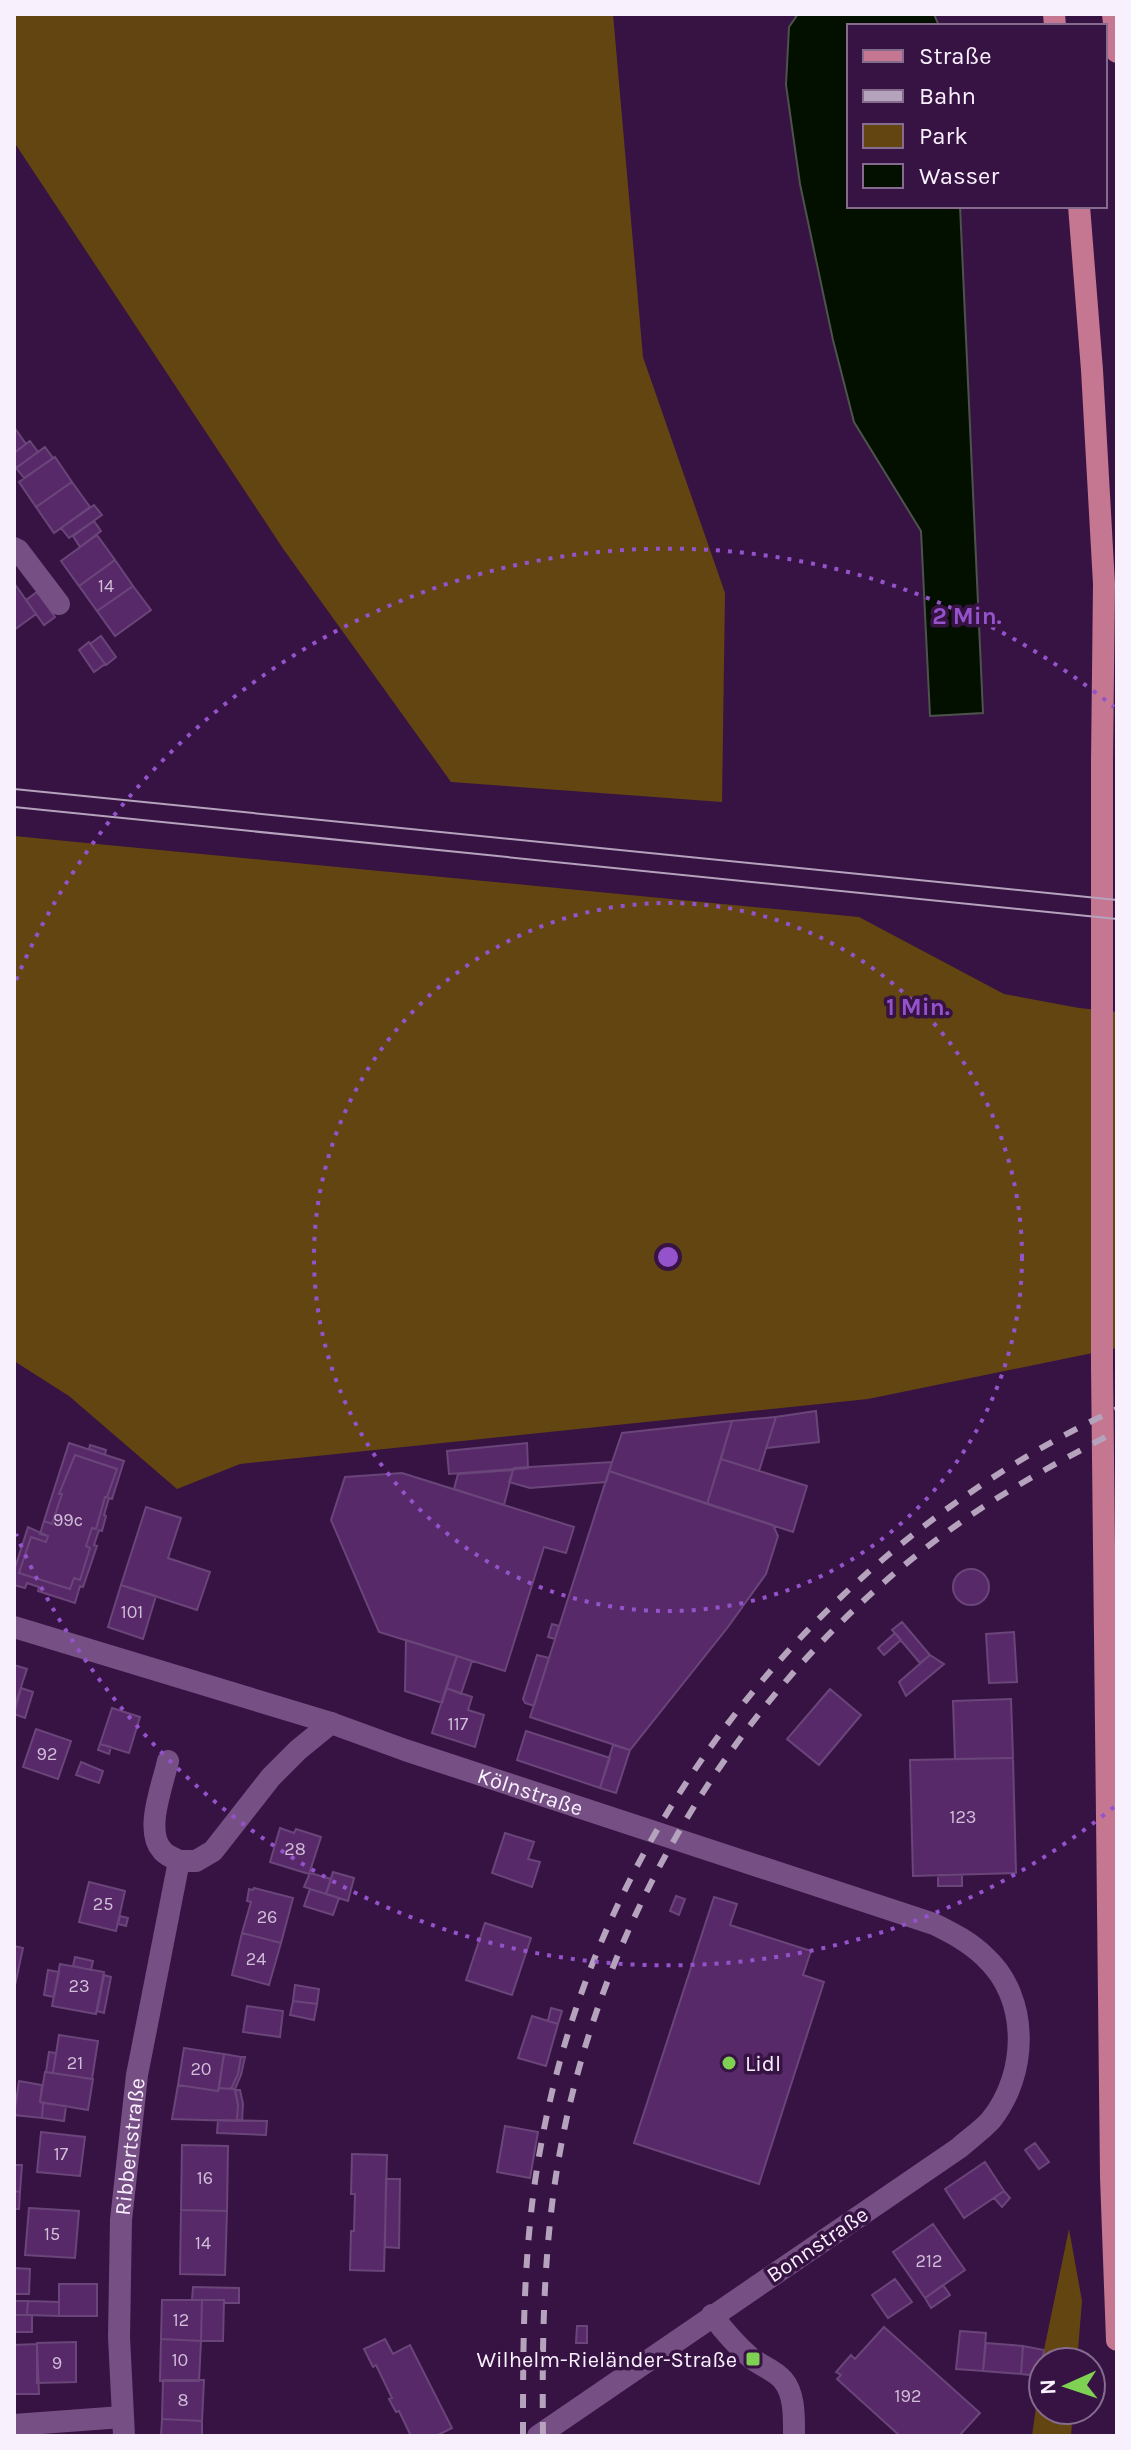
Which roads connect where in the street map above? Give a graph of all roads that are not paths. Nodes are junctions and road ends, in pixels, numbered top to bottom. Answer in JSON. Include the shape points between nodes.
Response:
{"nodes":[{"id":1,"x":1113,"y":14,"type":"edge"},
{"id":2,"x":1117,"y":52,"type":"edge"},
{"id":3,"x":1079,"y":208,"type":"edge"},
{"id":4,"x":14,"y":548,"type":"edge"},
{"id":5,"x":59,"y":604,"type":"dead end"},
{"id":6,"x":14,"y":1627,"type":"edge"},
{"id":7,"x":331,"y":1723,"type":"junction"},
{"id":8,"x":168,"y":1761,"type":"dead end"},
{"id":9,"x":179,"y":1861,"type":"junction"},
{"id":10,"x":1014,"y":2002,"type":"joint"},
{"id":11,"x":712,"y":2315,"type":"junction"},
{"id":12,"x":1117,"y":2340,"type":"edge"},
{"id":13,"x":14,"y":2425,"type":"edge"},
{"id":14,"x":123,"y":2427,"type":"edge"},
{"id":15,"x":538,"y":2436,"type":"edge"},
{"id":16,"x":794,"y":2436,"type":"edge"}],
"edges":[{"from":1,"to":2,"type":"main road"},
{"from":3,"to":12,"type":"main road","via":[[1104,584],[1102,1367]]},
{"from":4,"to":5,"type":"street"},
{"from":6,"to":7,"type":"street","name":"Kölnstraße"},
{"from":7,"to":9,"type":"street","via":[[271,1777],[213,1851],[196,1861]]},
{"from":7,"to":10,"type":"street","name":"Kölnstraße","via":[[934,1924],[988,1958]]},
{"from":8,"to":9,"type":"street","via":[[154,1834],[161,1850]]},
{"from":9,"to":14,"type":"street","name":"Ribbertstraße","via":[[137,2075],[121,2220]]},
{"from":10,"to":11,"type":"street","name":"Bonnstraße","via":[[1018,2065],[991,2120],[959,2148]]},
{"from":11,"to":15,"type":"street","name":"Bonnstraße"},
{"from":11,"to":16,"type":"street","via":[[729,2338],[783,2380]]},
{"from":13,"to":14,"type":"street"}]}
